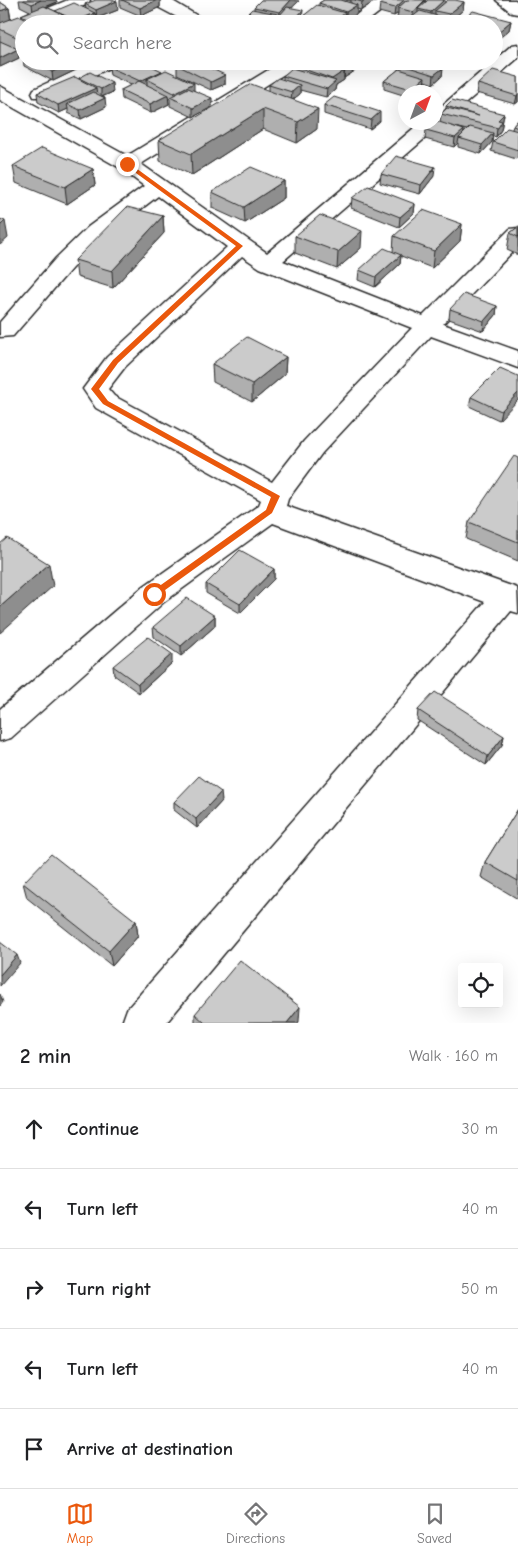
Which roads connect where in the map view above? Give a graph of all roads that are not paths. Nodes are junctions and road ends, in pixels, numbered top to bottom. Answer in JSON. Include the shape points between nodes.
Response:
{"nodes":[{"id":1,"x":82,"y":0,"type":"edge"},
{"id":2,"x":158,"y":0,"type":"edge"},
{"id":3,"x":387,"y":0,"type":"edge"},
{"id":4,"x":504,"y":0,"type":"edge"},
{"id":5,"x":510,"y":0,"type":"edge"},
{"id":6,"x":518,"y":0,"type":"edge"},
{"id":7,"x":518,"y":9,"type":"edge"},
{"id":8,"x":46,"y":15,"type":"edge"},
{"id":9,"x":184,"y":15,"type":"edge"},
{"id":10,"x":365,"y":15,"type":"edge"},
{"id":11,"x":518,"y":49,"type":"edge"},
{"id":12,"x":503,"y":62,"type":"edge"},
{"id":13,"x":90,"y":70,"type":"edge"},
{"id":14,"x":274,"y":70,"type":"edge"},
{"id":15,"x":494,"y":70,"type":"edge"},
{"id":16,"x":0,"y":92,"type":"edge"},
{"id":17,"x":18,"y":103,"type":"junction"},
{"id":18,"x":443,"y":114,"type":"edge"},
{"id":19,"x":424,"y":130,"type":"edge"},
{"id":20,"x":127,"y":164,"type":"junction"},
{"id":21,"x":159,"y":185,"type":"junction"},
{"id":22,"x":518,"y":234,"type":"edge"},
{"id":23,"x":240,"y":246,"type":"junction"},
{"id":24,"x":268,"y":263,"type":"junction"},
{"id":25,"x":427,"y":326,"type":"junction"},
{"id":26,"x":5,"y":331,"type":"dead end"},
{"id":27,"x":518,"y":360,"type":"edge"},
{"id":28,"x":272,"y":504,"type":"junction"},
{"id":29,"x":512,"y":599,"type":"edge"},
{"id":30,"x":0,"y":728,"type":"edge"},
{"id":31,"x":141,"y":1023,"type":"edge"}],
"edges":[{"from":1,"to":8,"type":"street"},
{"from":2,"to":9,"type":"street"},
{"from":3,"to":10,"type":"street"},
{"from":4,"to":7,"type":"street"},
{"from":5,"to":6,"type":"street"},
{"from":11,"to":12,"type":"street"},
{"from":13,"to":17,"type":"street"},
{"from":14,"to":20,"type":"street"},
{"from":15,"to":18,"type":"street"},
{"from":16,"to":17,"type":"street"},
{"from":17,"to":20,"type":"street"},
{"from":19,"to":24,"type":"street"},
{"from":20,"to":21,"type":"street"},
{"from":21,"to":23,"type":"street"},
{"from":21,"to":26,"type":"street","via":[[96,232]]},
{"from":22,"to":25,"type":"street"},
{"from":23,"to":24,"type":"street"},
{"from":23,"to":28,"type":"street","via":[[116,362],[95,389],[105,402]]},
{"from":24,"to":25,"type":"street"},
{"from":25,"to":27,"type":"street"},
{"from":25,"to":28,"type":"street","via":[[314,447]]},
{"from":28,"to":29,"type":"street"},
{"from":28,"to":30,"type":"street","via":[[154,594]]},
{"from":29,"to":31,"type":"street"}]}
